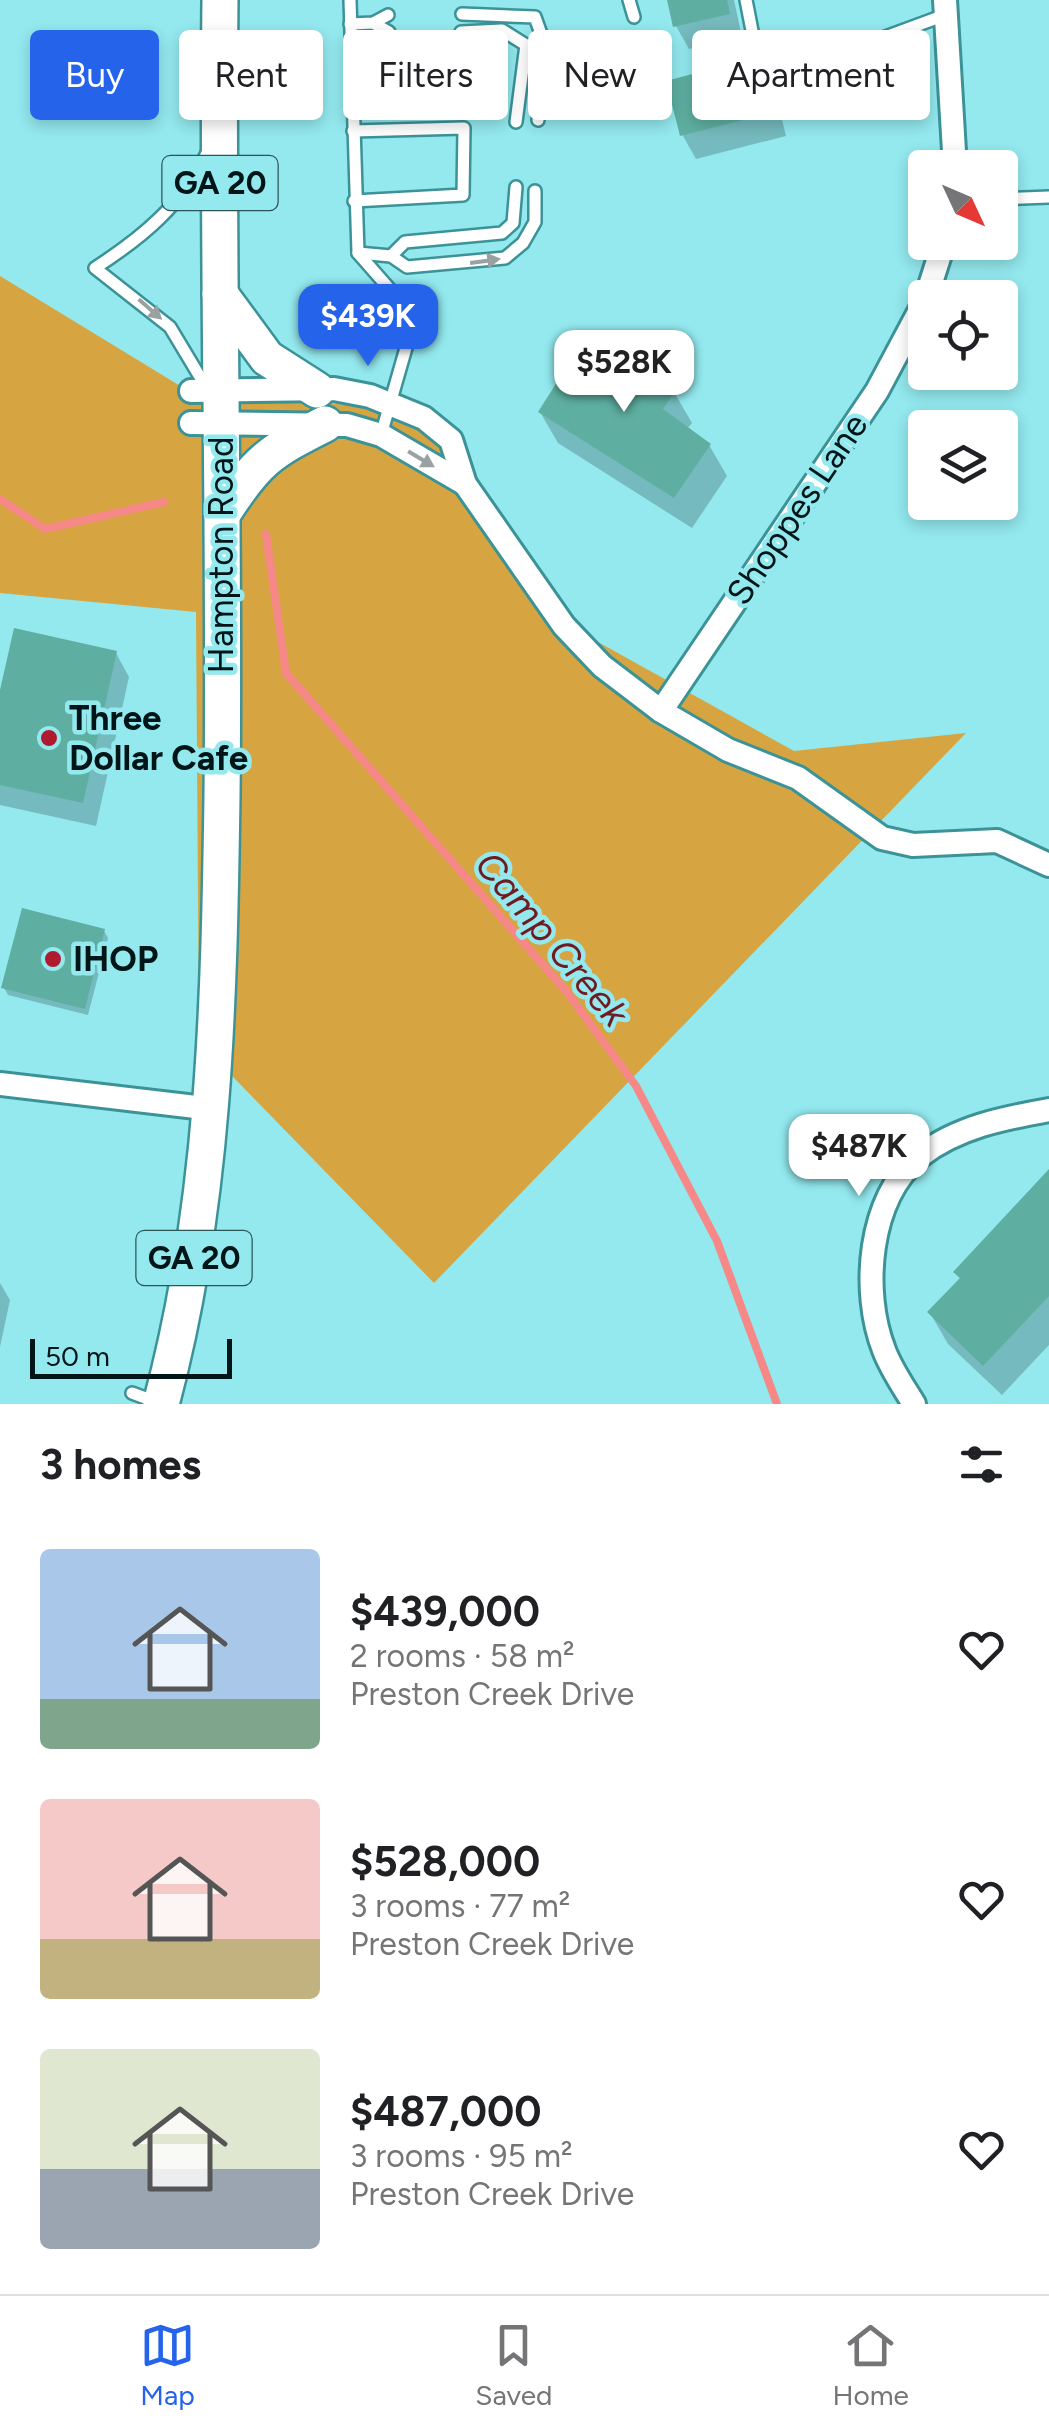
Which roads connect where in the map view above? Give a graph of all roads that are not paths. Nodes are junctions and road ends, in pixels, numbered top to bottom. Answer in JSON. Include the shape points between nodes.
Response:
{"nodes":[{"id":1,"x":194,"y":0,"type":"edge"},
{"id":2,"x":220,"y":0,"type":"edge"},
{"id":3,"x":350,"y":0,"type":"edge"},
{"id":4,"x":629,"y":0,"type":"edge"},
{"id":5,"x":746,"y":0,"type":"edge"},
{"id":6,"x":945,"y":7,"type":"edge"},
{"id":7,"x":462,"y":14,"type":"dead end"},
{"id":8,"x":388,"y":16,"type":"dead end"},
{"id":9,"x":634,"y":17,"type":"dead end"},
{"id":10,"x":372,"y":23,"type":"junction"},
{"id":11,"x":350,"y":24,"type":"junction"},
{"id":12,"x":204,"y":30,"type":"edge"},
{"id":13,"x":220,"y":30,"type":"edge"},
{"id":14,"x":386,"y":30,"type":"edge"},
{"id":15,"x":541,"y":30,"type":"edge"},
{"id":16,"x":508,"y":34,"type":"edge"},
{"id":17,"x":220,"y":120,"type":"edge"},
{"id":18,"x":220,"y":120,"type":"edge"},
{"id":19,"x":516,"y":122,"type":"dead end"},
{"id":20,"x":353,"y":131,"type":"junction"},
{"id":21,"x":954,"y":150,"type":"edge"},
{"id":22,"x":516,"y":187,"type":"dead end"},
{"id":23,"x":536,"y":191,"type":"dead end"},
{"id":24,"x":1049,"y":197,"type":"edge"},
{"id":25,"x":1018,"y":198,"type":"edge"},
{"id":26,"x":354,"y":201,"type":"junction"},
{"id":27,"x":358,"y":252,"type":"junction"},
{"id":28,"x":391,"y":256,"type":"junction"},
{"id":29,"x":220,"y":294,"type":"junction"},
{"id":30,"x":908,"y":333,"type":"edge"},
{"id":31,"x":392,"y":403,"type":"junction"},
{"id":32,"x":206,"y":404,"type":"junction"},
{"id":33,"x":321,"y":407,"type":"junction"},
{"id":34,"x":380,"y":435,"type":"junction"},
{"id":35,"x":465,"y":484,"type":"junction"},
{"id":36,"x":222,"y":515,"type":"junction"},
{"id":37,"x":661,"y":711,"type":"junction"},
{"id":38,"x":1049,"y":866,"type":"edge"},
{"id":39,"x":0,"y":1084,"type":"edge"},
{"id":40,"x":213,"y":1109,"type":"junction"},
{"id":41,"x":1049,"y":1110,"type":"edge"},
{"id":42,"x":154,"y":1401,"type":"edge"},
{"id":43,"x":914,"y":1404,"type":"edge"}],
"edges":[{"from":1,"to":12,"type":"main road"},
{"from":2,"to":13,"type":"main road","name":"Hampton Road","number":"GA 20"},
{"from":3,"to":11,"type":"lane"},
{"from":4,"to":9,"type":"lane"},
{"from":5,"to":6,"type":"lane","via":[[754,46],[775,61],[804,68]]},
{"from":6,"to":21,"type":"street"},
{"from":7,"to":15,"type":"lane","via":[[536,17]]},
{"from":8,"to":10,"type":"lane"},
{"from":10,"to":11,"type":"lane"},
{"from":10,"to":14,"type":"lane"},
{"from":11,"to":20,"type":"lane"},
{"from":16,"to":19,"type":"lane","via":[[526,45]]},
{"from":17,"to":29,"type":"main road","name":"Hampton Road","number":"GA 20"},
{"from":18,"to":32,"type":"lane","one_way":true,"via":[[204,160],[172,207],[95,268],[170,327]]},
{"from":20,"to":26,"type":"lane"},
{"from":20,"to":26,"type":"lane","via":[[464,128],[463,195]]},
{"from":22,"to":28,"type":"lane","via":[[513,223],[502,234],[405,242]]},
{"from":28,"to":23,"type":"lane","one_way":true,"via":[[407,267],[505,258],[535,222]]},
{"from":24,"to":25,"type":"lane"},
{"from":26,"to":27,"type":"lane"},
{"from":27,"to":28,"type":"lane"},
{"from":27,"to":31,"type":"lane","via":[[408,310],[410,334]]},
{"from":29,"to":32,"type":"main road","name":"Hampton Road","number":"GA 20"},
{"from":29,"to":33,"type":"main road","via":[[267,358]]},
{"from":30,"to":37,"type":"street","name":"Shoppes Lane","via":[[877,391]]},
{"from":31,"to":33,"type":"street"},
{"from":31,"to":34,"type":"lane"},
{"from":31,"to":35,"type":"street","via":[[444,432]]},
{"from":32,"to":33,"type":"street"},
{"from":32,"to":33,"type":"street"},
{"from":32,"to":36,"type":"main road","name":"Hampton Road","number":"GA 20"},
{"from":33,"to":34,"type":"street"},
{"from":33,"to":36,"type":"main road","via":[[244,478]]},
{"from":34,"to":35,"type":"street","one_way":true},
{"from":35,"to":37,"type":"street","via":[[580,645]]},
{"from":36,"to":40,"type":"main road","name":"Hampton Road","number":"GA 20"},
{"from":37,"to":38,"type":"street","via":[[728,750],[798,778],[882,838],[912,845],[996,842]]},
{"from":39,"to":40,"type":"street"},
{"from":40,"to":42,"type":"main road","name":"Hampton Road","number":"GA 20","via":[[186,1310]]},
{"from":41,"to":43,"type":"street","via":[[948,1138],[917,1158],[893,1187],[878,1229],[874,1305],[883,1348]]}]}
